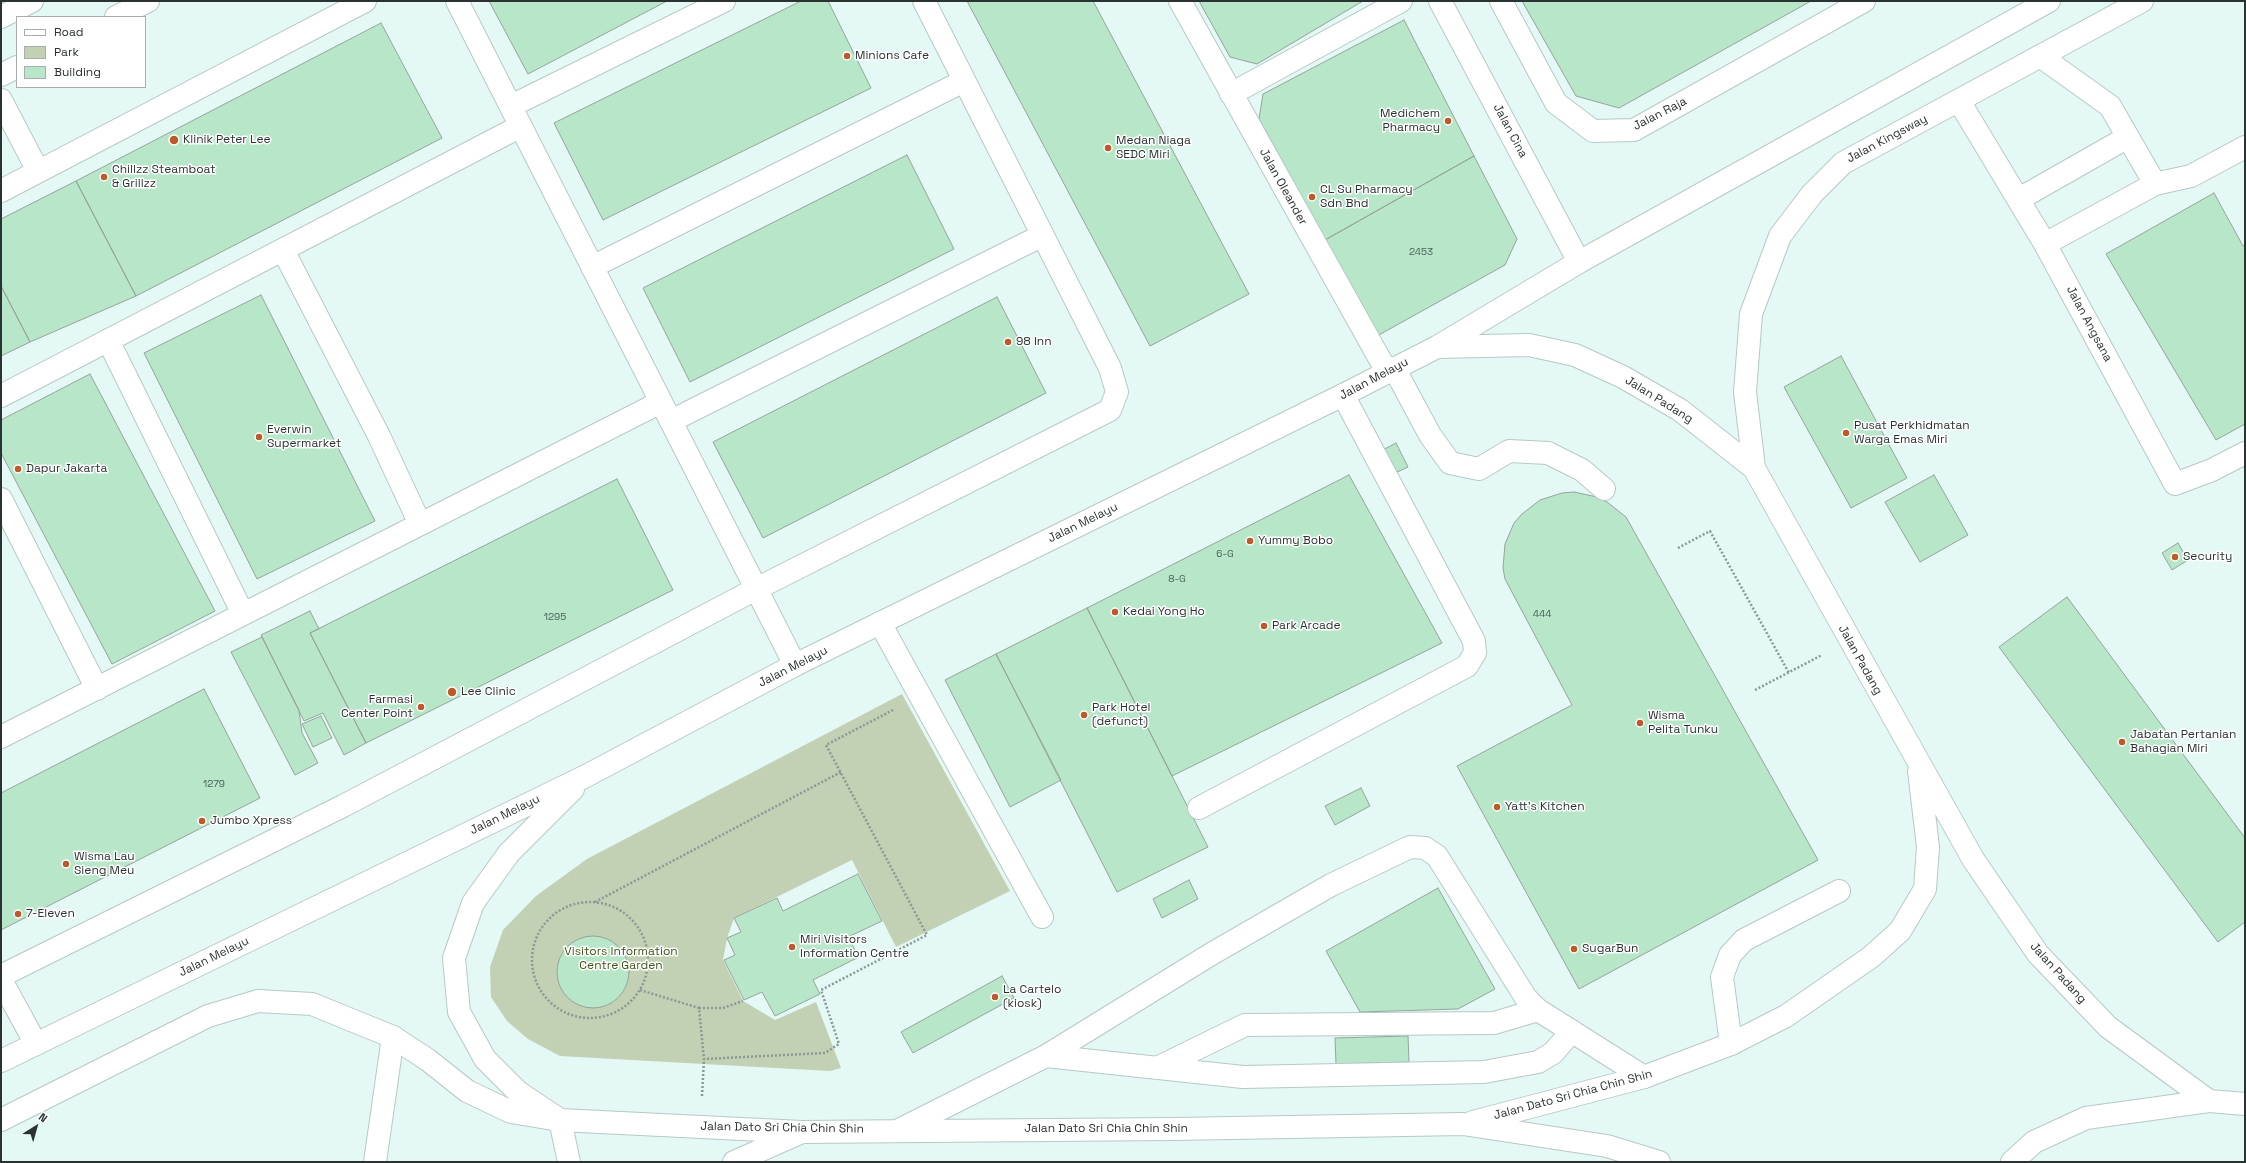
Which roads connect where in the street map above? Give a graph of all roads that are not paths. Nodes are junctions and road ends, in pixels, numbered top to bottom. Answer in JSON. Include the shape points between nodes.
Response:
{"nodes":[{"id":1,"x":32,"y":1,"type":"edge"},
{"id":2,"x":148,"y":1,"type":"edge"},
{"id":3,"x":365,"y":1,"type":"edge"},
{"id":4,"x":457,"y":1,"type":"edge"},
{"id":5,"x":724,"y":1,"type":"edge"},
{"id":6,"x":924,"y":1,"type":"edge"},
{"id":7,"x":1180,"y":1,"type":"edge"},
{"id":8,"x":1401,"y":1,"type":"edge"},
{"id":9,"x":1440,"y":1,"type":"edge"},
{"id":10,"x":1501,"y":1,"type":"edge"},
{"id":11,"x":1864,"y":1,"type":"edge"},
{"id":12,"x":2049,"y":1,"type":"edge"},
{"id":13,"x":2142,"y":1,"type":"edge"},
{"id":14,"x":118,"y":16,"type":"edge"},
{"id":15,"x":1,"y":17,"type":"edge"},
{"id":16,"x":2040,"y":56,"type":"junction"},
{"id":17,"x":16,"y":68,"type":"edge"},
{"id":18,"x":1,"y":75,"type":"edge"},
{"id":19,"x":964,"y":81,"type":"junction"},
{"id":20,"x":1231,"y":94,"type":"junction"},
{"id":21,"x":1,"y":100,"type":"edge"},
{"id":22,"x":1959,"y":101,"type":"junction"},
{"id":23,"x":511,"y":106,"type":"junction"},
{"id":24,"x":521,"y":126,"type":"junction"},
{"id":25,"x":2128,"y":136,"type":"junction"},
{"id":26,"x":2245,"y":147,"type":"edge"},
{"id":27,"x":38,"y":171,"type":"junction"},
{"id":28,"x":2155,"y":184,"type":"junction"},
{"id":29,"x":1,"y":191,"type":"edge"},
{"id":30,"x":2019,"y":199,"type":"junction"},
{"id":31,"x":1043,"y":235,"type":"junction"},
{"id":32,"x":2045,"y":244,"type":"junction"},
{"id":33,"x":283,"y":250,"type":"junction"},
{"id":34,"x":1579,"y":262,"type":"junction"},
{"id":35,"x":592,"y":267,"type":"junction"},
{"id":36,"x":108,"y":340,"type":"junction"},
{"id":37,"x":1437,"y":346,"type":"junction"},
{"id":38,"x":1390,"y":370,"type":"junction"},
{"id":39,"x":1343,"y":395,"type":"junction"},
{"id":40,"x":1,"y":396,"type":"edge"},
{"id":41,"x":661,"y":402,"type":"junction"},
{"id":42,"x":671,"y":421,"type":"junction"},
{"id":43,"x":2245,"y":453,"type":"edge"},
{"id":44,"x":1754,"y":468,"type":"junction"},
{"id":45,"x":1604,"y":489,"type":"dead end"},
{"id":46,"x":1,"y":499,"type":"edge"},
{"id":47,"x":420,"y":524,"type":"junction"},
{"id":48,"x":756,"y":589,"type":"junction"},
{"id":49,"x":243,"y":614,"type":"junction"},
{"id":50,"x":880,"y":623,"type":"junction"},
{"id":51,"x":795,"y":665,"type":"junction"},
{"id":52,"x":97,"y":689,"type":"junction"},
{"id":53,"x":1,"y":737,"type":"edge"},
{"id":54,"x":1918,"y":762,"type":"junction"},
{"id":55,"x":586,"y":776,"type":"junction"},
{"id":56,"x":1199,"y":808,"type":"dead end"},
{"id":57,"x":1839,"y":891,"type":"dead end"},
{"id":58,"x":1042,"y":917,"type":"dead end"},
{"id":59,"x":1,"y":976,"type":"edge"},
{"id":60,"x":1,"y":980,"type":"edge"},
{"id":61,"x":1538,"y":1010,"type":"junction"},
{"id":62,"x":1572,"y":1031,"type":"junction"},
{"id":63,"x":392,"y":1037,"type":"junction"},
{"id":64,"x":36,"y":1044,"type":"junction"},
{"id":65,"x":1731,"y":1044,"type":"junction"},
{"id":66,"x":1046,"y":1056,"type":"junction"},
{"id":67,"x":1,"y":1061,"type":"edge"},
{"id":68,"x":1157,"y":1068,"type":"junction"},
{"id":69,"x":1644,"y":1077,"type":"junction"},
{"id":70,"x":2209,"y":1101,"type":"junction"},
{"id":71,"x":2245,"y":1104,"type":"edge"},
{"id":72,"x":1,"y":1120,"type":"edge"},
{"id":73,"x":560,"y":1120,"type":"junction"},
{"id":74,"x":1463,"y":1124,"type":"junction"},
{"id":75,"x":897,"y":1130,"type":"junction"},
{"id":76,"x":802,"y":1132,"type":"junction"},
{"id":77,"x":375,"y":1162,"type":"edge"},
{"id":78,"x":569,"y":1162,"type":"edge"},
{"id":79,"x":734,"y":1162,"type":"edge"},
{"id":80,"x":1659,"y":1162,"type":"edge"},
{"id":81,"x":2012,"y":1162,"type":"edge"}],
"edges":[{"from":1,"to":15,"type":"main road"},
{"from":2,"to":14,"type":"main road"},
{"from":3,"to":27,"type":"main road"},
{"from":4,"to":23,"type":"main road"},
{"from":5,"to":23,"type":"main road"},
{"from":6,"to":19,"type":"main road"},
{"from":7,"to":20,"type":"main road","name":"Jalan Oleander"},
{"from":8,"to":20,"type":"main road"},
{"from":9,"to":34,"type":"main road","name":"Jalan Cina"},
{"from":10,"to":11,"type":"main road","name":"Jalan Raja","via":[[1556,104],[1593,131],[1634,130]]},
{"from":12,"to":34,"type":"main road"},
{"from":13,"to":16,"type":"main road","name":"Jalan Kingsway"},
{"from":16,"to":22,"type":"main road","name":"Jalan Kingsway"},
{"from":16,"to":25,"type":"main road","via":[[2110,106]]},
{"from":17,"to":18,"type":"main road"},
{"from":19,"to":31,"type":"main road"},
{"from":19,"to":35,"type":"main road"},
{"from":20,"to":38,"type":"main road","name":"Jalan Oleander"},
{"from":21,"to":27,"type":"main road"},
{"from":22,"to":30,"type":"main road","name":"Jalan Angsana"},
{"from":22,"to":44,"type":"main road","name":"Jalan Kingsway","via":[[1843,163],[1812,194],[1780,236],[1751,314],[1745,392]]},
{"from":23,"to":24,"type":"main road"},
{"from":24,"to":33,"type":"main road"},
{"from":24,"to":35,"type":"main road"},
{"from":25,"to":28,"type":"main road"},
{"from":25,"to":30,"type":"main road"},
{"from":26,"to":28,"type":"main road","via":[[2191,176]]},
{"from":27,"to":29,"type":"main road"},
{"from":28,"to":32,"type":"main road"},
{"from":30,"to":32,"type":"main road","name":"Jalan Angsana"},
{"from":31,"to":42,"type":"main road"},
{"from":31,"to":48,"type":"main road","via":[[1110,368],[1117,392],[1110,410]]},
{"from":32,"to":43,"type":"main road","name":"Jalan Angsana","via":[[2175,484],[2212,470]]},
{"from":33,"to":36,"type":"main road"},
{"from":33,"to":47,"type":"main road","via":[[379,436]]},
{"from":34,"to":37,"type":"main road","name":"Jalan Melayu"},
{"from":35,"to":41,"type":"main road"},
{"from":36,"to":40,"type":"main road"},
{"from":36,"to":49,"type":"main road"},
{"from":37,"to":38,"type":"main road","name":"Jalan Melayu"},
{"from":37,"to":44,"type":"main road","name":"Jalan Padang","via":[[1529,346],[1575,355],[1623,377],[1680,410]]},
{"from":38,"to":39,"type":"main road","name":"Jalan Melayu"},
{"from":38,"to":45,"type":"main road","name":"Jalan Oleander","via":[[1450,463],[1479,469],[1509,451],[1548,453],[1582,470]]},
{"from":39,"to":50,"type":"main road","name":"Jalan Melayu"},
{"from":39,"to":56,"type":"main road","via":[[1474,641],[1475,654],[1467,666]]},
{"from":41,"to":42,"type":"main road"},
{"from":41,"to":47,"type":"main road"},
{"from":42,"to":48,"type":"main road"},
{"from":44,"to":54,"type":"main road","name":"Jalan Padang"},
{"from":46,"to":52,"type":"main road"},
{"from":47,"to":49,"type":"main road"},
{"from":48,"to":51,"type":"main road"},
{"from":48,"to":59,"type":"main road","via":[[343,806]]},
{"from":49,"to":52,"type":"main road"},
{"from":50,"to":51,"type":"main road","name":"Jalan Melayu"},
{"from":50,"to":58,"type":"main road"},
{"from":51,"to":55,"type":"main road","name":"Jalan Melayu"},
{"from":52,"to":53,"type":"main road"},
{"from":54,"to":65,"type":"main road","name":"Jalan Dato Sri Chia Chin Shin","via":[[1928,847],[1925,889],[1900,931],[1871,958],[1828,989],[1786,1016]]},
{"from":54,"to":70,"type":"main road","name":"Jalan Padang","via":[[1973,859],[2038,954],[2108,1027]]},
{"from":55,"to":64,"type":"main road","name":"Jalan Melayu"},
{"from":55,"to":73,"type":"main road","via":[[509,853],[473,904],[454,958],[459,1012],[485,1059],[518,1092]]},
{"from":57,"to":65,"type":"main road","via":[[1744,940],[1730,955],[1722,977]]},
{"from":60,"to":64,"type":"main road"},
{"from":61,"to":62,"type":"main road"},
{"from":61,"to":66,"type":"main road","via":[[1526,998],[1437,856],[1425,848],[1410,847],[1331,885],[1227,945]]},
{"from":61,"to":68,"type":"main road","via":[[1494,1023],[1245,1025]]},
{"from":62,"to":68,"type":"main road","via":[[1553,1053],[1538,1062],[1484,1072],[1243,1077]]},
{"from":62,"to":69,"type":"main road"},
{"from":63,"to":72,"type":"main road","via":[[312,1004],[258,1001],[208,1016]]},
{"from":63,"to":73,"type":"main road","via":[[428,1060],[467,1091],[511,1112]]},
{"from":63,"to":77,"type":"main road"},
{"from":64,"to":67,"type":"main road","name":"Jalan Melayu"},
{"from":65,"to":69,"type":"main road","name":"Jalan Dato Sri Chia Chin Shin"},
{"from":66,"to":68,"type":"main road"},
{"from":66,"to":75,"type":"main road"},
{"from":69,"to":74,"type":"main road","name":"Jalan Dato Sri Chia Chin Shin"},
{"from":70,"to":71,"type":"main road"},
{"from":70,"to":81,"type":"main road","via":[[2086,1118],[2034,1142]]},
{"from":73,"to":76,"type":"main road","name":"Jalan Dato Sri Chia Chin Shin"},
{"from":73,"to":78,"type":"main road"},
{"from":74,"to":75,"type":"main road","name":"Jalan Dato Sri Chia Chin Shin"},
{"from":74,"to":80,"type":"main road","name":"Jalan Dato Sri Chia Chin Shin","via":[[1607,1146]]},
{"from":75,"to":76,"type":"main road","name":"Jalan Dato Sri Chia Chin Shin"},
{"from":76,"to":79,"type":"main road"}]}
